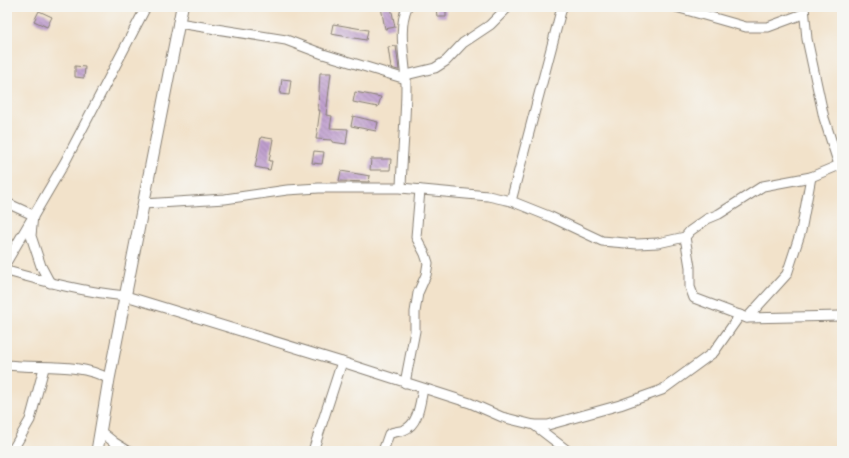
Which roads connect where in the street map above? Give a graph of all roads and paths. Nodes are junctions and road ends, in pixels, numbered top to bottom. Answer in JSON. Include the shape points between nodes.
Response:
{"nodes":[{"id":1,"x":146,"y":7,"type":"edge"},
{"id":2,"x":182,"y":7,"type":"edge"},
{"id":3,"x":408,"y":7,"type":"edge"},
{"id":4,"x":507,"y":7,"type":"edge"},
{"id":5,"x":562,"y":7,"type":"edge"},
{"id":6,"x":676,"y":7,"type":"edge"},
{"id":7,"x":804,"y":11,"type":"edge"},
{"id":8,"x":178,"y":23,"type":"junction"},
{"id":9,"x":406,"y":77,"type":"junction"},
{"id":10,"x":841,"y":165,"type":"edge"},
{"id":11,"x":811,"y":177,"type":"junction"},
{"id":12,"x":401,"y":188,"type":"junction"},
{"id":13,"x":420,"y":190,"type":"junction"},
{"id":14,"x":511,"y":201,"type":"junction"},
{"id":15,"x":7,"y":203,"type":"edge"},
{"id":16,"x":143,"y":204,"type":"junction"},
{"id":17,"x":33,"y":215,"type":"junction"},
{"id":18,"x":685,"y":237,"type":"junction"},
{"id":19,"x":7,"y":261,"type":"edge"},
{"id":20,"x":7,"y":271,"type":"edge"},
{"id":21,"x":50,"y":283,"type":"junction"},
{"id":22,"x":126,"y":296,"type":"junction"},
{"id":23,"x":743,"y":316,"type":"junction"},
{"id":24,"x":842,"y":316,"type":"edge"},
{"id":25,"x":342,"y":362,"type":"junction"},
{"id":26,"x":7,"y":366,"type":"edge"},
{"id":27,"x":44,"y":368,"type":"junction"},
{"id":28,"x":108,"y":379,"type":"junction"},
{"id":29,"x":405,"y":383,"type":"junction"},
{"id":30,"x":423,"y":389,"type":"junction"},
{"id":31,"x":534,"y":425,"type":"junction"},
{"id":32,"x":100,"y":431,"type":"junction"},
{"id":33,"x":12,"y":451,"type":"edge"},
{"id":34,"x":97,"y":451,"type":"edge"},
{"id":35,"x":128,"y":451,"type":"edge"},
{"id":36,"x":313,"y":451,"type":"edge"},
{"id":37,"x":383,"y":451,"type":"edge"},
{"id":38,"x":568,"y":451,"type":"edge"}],
"edges":[{"from":1,"to":17,"type":"street","via":[[65,162]]},
{"from":2,"to":8,"type":"main road"},
{"from":3,"to":9,"type":"street","via":[[404,16]]},
{"from":4,"to":9,"type":"street","via":[[490,25],[463,43],[446,61],[435,68]]},
{"from":5,"to":14,"type":"street"},
{"from":6,"to":7,"type":"street","via":[[746,27],[768,27]]},
{"from":7,"to":10,"type":"street","via":[[807,39],[824,118]]},
{"from":8,"to":9,"type":"street","via":[[286,40],[322,54]]},
{"from":8,"to":16,"type":"main road"},
{"from":9,"to":12,"type":"street"},
{"from":10,"to":11,"type":"street"},
{"from":11,"to":18,"type":"street","via":[[763,186],[702,222]]},
{"from":11,"to":23,"type":"street","via":[[801,231],[787,274]]},
{"from":12,"to":13,"type":"street"},
{"from":12,"to":16,"type":"street","via":[[287,190],[225,199]]},
{"from":13,"to":14,"type":"street","via":[[488,196]]},
{"from":13,"to":29,"type":"street","via":[[416,237],[428,263],[418,293],[415,331]]},
{"from":14,"to":18,"type":"street","via":[[602,241],[658,243]]},
{"from":15,"to":17,"type":"street"},
{"from":16,"to":22,"type":"main road"},
{"from":17,"to":19,"type":"street"},
{"from":17,"to":21,"type":"street","via":[[31,236]]},
{"from":18,"to":23,"type":"street","via":[[690,287],[694,298]]},
{"from":20,"to":21,"type":"street"},
{"from":21,"to":22,"type":"street","via":[[89,292]]},
{"from":22,"to":25,"type":"street"},
{"from":22,"to":28,"type":"main road"},
{"from":23,"to":24,"type":"street"},
{"from":23,"to":31,"type":"street","via":[[714,352],[662,390],[620,405],[548,425]]},
{"from":25,"to":29,"type":"street"},
{"from":25,"to":36,"type":"street"},
{"from":26,"to":27,"type":"street"},
{"from":27,"to":28,"type":"street","via":[[79,369],[98,373]]},
{"from":27,"to":33,"type":"street","via":[[30,420]]},
{"from":28,"to":32,"type":"main road"},
{"from":29,"to":30,"type":"street"},
{"from":30,"to":31,"type":"street"},
{"from":30,"to":37,"type":"street","via":[[416,420],[404,430],[389,434]]},
{"from":31,"to":38,"type":"street"},
{"from":32,"to":34,"type":"main road"},
{"from":32,"to":35,"type":"street"}]}
